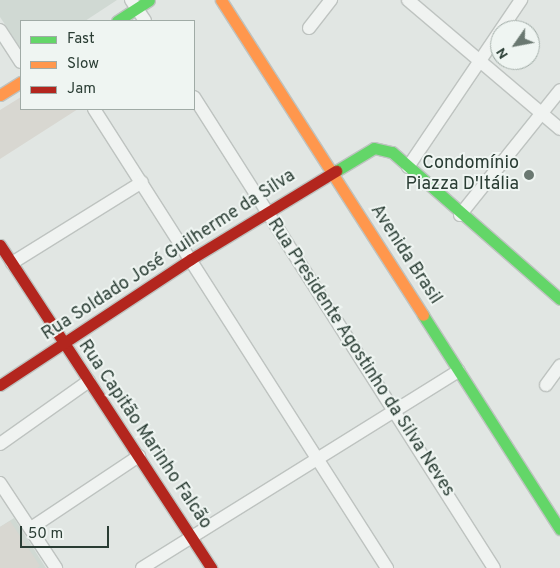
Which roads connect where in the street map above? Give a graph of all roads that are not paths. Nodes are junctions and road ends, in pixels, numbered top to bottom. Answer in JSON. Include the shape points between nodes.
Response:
{"nodes":[{"id":1,"x":150,"y":0,"type":"edge"},
{"id":2,"x":221,"y":0,"type":"edge"},
{"id":3,"x":331,"y":0,"type":"edge"},
{"id":4,"x":408,"y":0,"type":"edge"},
{"id":5,"x":521,"y":0,"type":"edge"},
{"id":6,"x":134,"y":4,"type":"edge"},
{"id":7,"x":118,"y":20,"type":"edge"},
{"id":8,"x":144,"y":20,"type":"edge"},
{"id":9,"x":309,"y":28,"type":"dead end"},
{"id":10,"x":0,"y":30,"type":"edge"},
{"id":11,"x":478,"y":59,"type":"junction"},
{"id":12,"x":20,"y":60,"type":"edge"},
{"id":13,"x":20,"y":83,"type":"edge"},
{"id":14,"x":560,"y":90,"type":"edge"},
{"id":15,"x":0,"y":95,"type":"edge"},
{"id":16,"x":195,"y":99,"type":"edge"},
{"id":17,"x":95,"y":110,"type":"edge"},
{"id":18,"x":540,"y":112,"type":"junction"},
{"id":19,"x":560,"y":129,"type":"edge"},
{"id":20,"x":408,"y":167,"type":"junction"},
{"id":21,"x":330,"y":172,"type":"junction"},
{"id":22,"x":142,"y":182,"type":"junction"},
{"id":23,"x":268,"y":213,"type":"junction"},
{"id":24,"x":460,"y":215,"type":"junction"},
{"id":25,"x":0,"y":245,"type":"edge"},
{"id":26,"x":191,"y":259,"type":"junction"},
{"id":27,"x":12,"y":263,"type":"junction"},
{"id":28,"x":560,"y":299,"type":"edge"},
{"id":29,"x":63,"y":345,"type":"junction"},
{"id":30,"x":560,"y":366,"type":"edge"},
{"id":31,"x":460,"y":371,"type":"junction"},
{"id":32,"x":89,"y":381,"type":"junction"},
{"id":33,"x":546,"y":385,"type":"dead end"},
{"id":34,"x":0,"y":386,"type":"edge"},
{"id":35,"x":396,"y":411,"type":"junction"},
{"id":36,"x":0,"y":444,"type":"edge"},
{"id":37,"x":139,"y":456,"type":"junction"},
{"id":38,"x":318,"y":459,"type":"junction"},
{"id":39,"x":0,"y":483,"type":"edge"},
{"id":40,"x":31,"y":528,"type":"junction"},
{"id":41,"x":560,"y":529,"type":"edge"},
{"id":42,"x":191,"y":537,"type":"junction"},
{"id":43,"x":56,"y":568,"type":"edge"},
{"id":44,"x":142,"y":568,"type":"edge"},
{"id":45,"x":211,"y":568,"type":"edge"},
{"id":46,"x":387,"y":568,"type":"edge"},
{"id":47,"x":494,"y":568,"type":"edge"}],
"edges":[{"from":1,"to":6,"type":"street"},
{"from":2,"to":21,"type":"street","name":"Avenida Brasil"},
{"from":3,"to":9,"type":"street"},
{"from":4,"to":11,"type":"street"},
{"from":5,"to":11,"type":"street"},
{"from":6,"to":7,"type":"street"},
{"from":6,"to":8,"type":"street"},
{"from":10,"to":12,"type":"street"},
{"from":11,"to":18,"type":"street"},
{"from":11,"to":20,"type":"street"},
{"from":13,"to":15,"type":"street"},
{"from":14,"to":18,"type":"street"},
{"from":16,"to":23,"type":"street","name":"Rua Presidente Agostinho da Silva Neves"},
{"from":17,"to":22,"type":"street"},
{"from":18,"to":19,"type":"street"},
{"from":18,"to":24,"type":"street"},
{"from":20,"to":21,"type":"street","name":"Rua Soldado José Guilherme da Silva","via":[[392,152],[380,148]]},
{"from":20,"to":24,"type":"street"},
{"from":21,"to":23,"type":"street","name":"Rua Soldado José Guilherme da Silva"},
{"from":21,"to":31,"type":"street","name":"Avenida Brasil"},
{"from":22,"to":26,"type":"street"},
{"from":22,"to":27,"type":"street"},
{"from":23,"to":26,"type":"street","name":"Rua Soldado José Guilherme da Silva"},
{"from":23,"to":35,"type":"street","name":"Rua Presidente Agostinho da Silva Neves"},
{"from":24,"to":28,"type":"street"},
{"from":25,"to":27,"type":"street","name":"Rua Capitão Marinho Falcão"},
{"from":26,"to":29,"type":"street","name":"Rua Soldado José Guilherme da Silva"},
{"from":26,"to":38,"type":"street"},
{"from":27,"to":29,"type":"street","name":"Rua Capitão Marinho Falcão"},
{"from":29,"to":32,"type":"street","name":"Rua Capitão Marinho Falcão"},
{"from":29,"to":34,"type":"street","name":"Rua Soldado José Guilherme da Silva"},
{"from":30,"to":33,"type":"street"},
{"from":31,"to":35,"type":"street"},
{"from":31,"to":41,"type":"street","name":"Avenida Brasil"},
{"from":32,"to":36,"type":"street"},
{"from":32,"to":37,"type":"street","name":"Rua Capitão Marinho Falcão"},
{"from":35,"to":38,"type":"street"},
{"from":35,"to":47,"type":"street","name":"Rua Presidente Agostinho da Silva Neves"},
{"from":37,"to":40,"type":"street"},
{"from":37,"to":42,"type":"street","name":"Rua Capitão Marinho Falcão"},
{"from":38,"to":42,"type":"street"},
{"from":38,"to":46,"type":"street"},
{"from":39,"to":40,"type":"street"},
{"from":40,"to":43,"type":"street"},
{"from":42,"to":44,"type":"street"},
{"from":42,"to":45,"type":"street","name":"Rua Capitão Marinho Falcão"}]}
